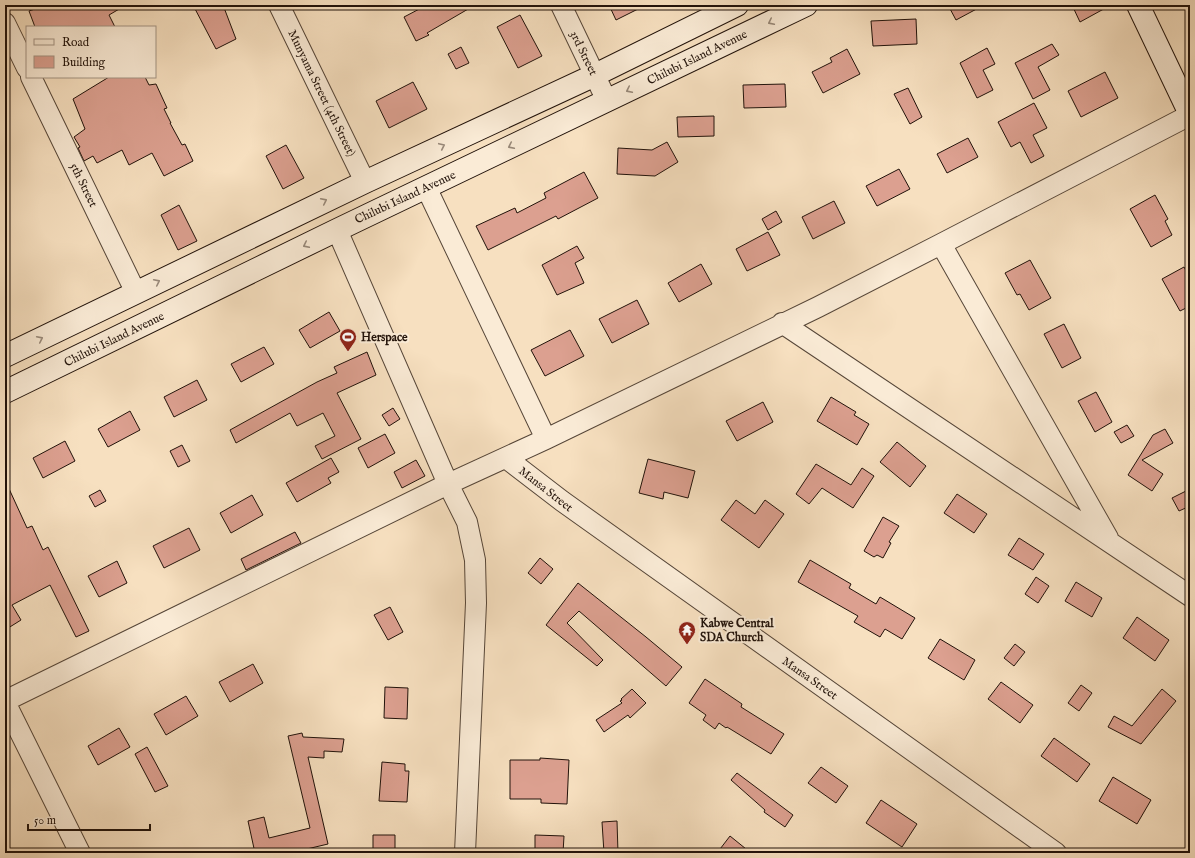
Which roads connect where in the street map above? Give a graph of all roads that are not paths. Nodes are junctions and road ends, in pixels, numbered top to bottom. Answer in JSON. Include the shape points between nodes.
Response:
{"nodes":[{"id":1,"x":279,"y":5,"type":"edge"},
{"id":2,"x":561,"y":5,"type":"edge"},
{"id":3,"x":737,"y":5,"type":"edge"},
{"id":4,"x":806,"y":5,"type":"edge"},
{"id":5,"x":1138,"y":5,"type":"edge"},
{"id":6,"x":5,"y":23,"type":"edge"},
{"id":7,"x":26,"y":66,"type":"edge"},
{"id":8,"x":595,"y":75,"type":"junction"},
{"id":9,"x":31,"y":78,"type":"edge"},
{"id":10,"x":607,"y":101,"type":"junction"},
{"id":11,"x":1190,"y":114,"type":"edge"},
{"id":12,"x":365,"y":182,"type":"junction"},
{"id":13,"x":426,"y":188,"type":"junction"},
{"id":14,"x":337,"y":230,"type":"junction"},
{"id":15,"x":941,"y":244,"type":"junction"},
{"id":16,"x":136,"y":293,"type":"junction"},
{"id":17,"x":782,"y":323,"type":"junction"},
{"id":18,"x":5,"y":356,"type":"edge"},
{"id":19,"x":5,"y":392,"type":"edge"},
{"id":20,"x":546,"y":440,"type":"junction"},
{"id":21,"x":506,"y":458,"type":"junction"},
{"id":22,"x":448,"y":484,"type":"junction"},
{"id":23,"x":1110,"y":541,"type":"junction"},
{"id":24,"x":1190,"y":596,"type":"edge"},
{"id":25,"x":5,"y":702,"type":"edge"},
{"id":26,"x":80,"y":853,"type":"edge"},
{"id":27,"x":465,"y":853,"type":"edge"},
{"id":28,"x":1056,"y":853,"type":"edge"}],
"edges":[{"from":1,"to":12,"type":"street","name":"Munyama Street (4th Street)"},
{"from":2,"to":8,"type":"street","name":"3rd Street"},
{"from":3,"to":8,"type":"street"},
{"from":4,"to":10,"type":"street","name":"Chilubi Island Avenue","one_way":true},
{"from":5,"to":11,"type":"street"},
{"from":6,"to":7,"type":"street"},
{"from":8,"to":10,"type":"street","name":"3rd Street"},
{"from":12,"to":8,"type":"street","one_way":true},
{"from":9,"to":16,"type":"street","name":"5th Street"},
{"from":10,"to":13,"type":"street","name":"Chilubi Island Avenue","one_way":true},
{"from":11,"to":15,"type":"street"},
{"from":16,"to":12,"type":"street","one_way":true},
{"from":13,"to":14,"type":"street","name":"Chilubi Island Avenue"},
{"from":13,"to":20,"type":"street"},
{"from":14,"to":19,"type":"street","name":"Chilubi Island Avenue","one_way":true},
{"from":14,"to":22,"type":"street"},
{"from":15,"to":17,"type":"street"},
{"from":15,"to":23,"type":"street"},
{"from":18,"to":16,"type":"street","one_way":true},
{"from":17,"to":20,"type":"street"},
{"from":17,"to":23,"type":"street"},
{"from":20,"to":21,"type":"street"},
{"from":21,"to":22,"type":"street"},
{"from":21,"to":28,"type":"street","name":"Mansa Street","via":[[562,501]]},
{"from":22,"to":25,"type":"street"},
{"from":22,"to":27,"type":"street","via":[[467,522],[475,560],[476,603]]},
{"from":23,"to":24,"type":"street"},
{"from":25,"to":26,"type":"street"}]}
